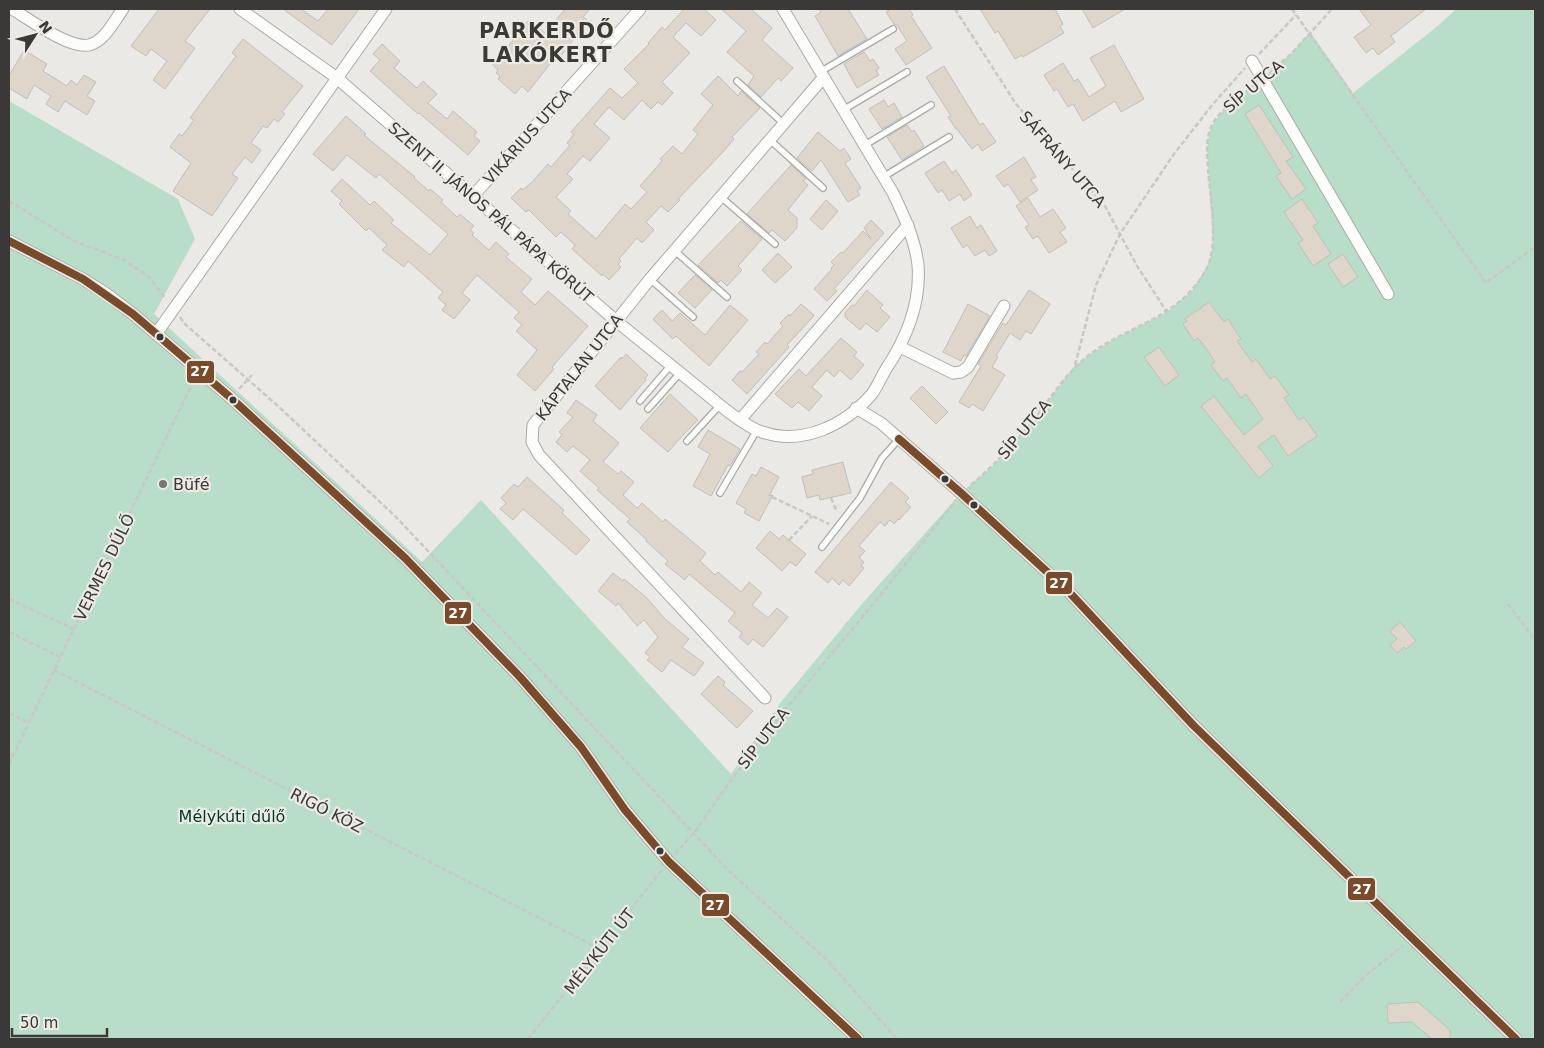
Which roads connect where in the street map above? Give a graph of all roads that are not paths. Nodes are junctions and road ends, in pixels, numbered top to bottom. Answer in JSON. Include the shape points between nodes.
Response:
{"nodes":[{"id":1,"x":12,"y":9,"type":"edge"},
{"id":2,"x":123,"y":9,"type":"edge"},
{"id":3,"x":240,"y":9,"type":"edge"},
{"id":4,"x":386,"y":9,"type":"edge"},
{"id":5,"x":640,"y":9,"type":"edge"},
{"id":6,"x":783,"y":9,"type":"edge"},
{"id":7,"x":893,"y":29,"type":"dead end"},
{"id":8,"x":1252,"y":61,"type":"road end"},
{"id":9,"x":907,"y":72,"type":"dead end"},
{"id":10,"x":822,"y":75,"type":"junction"},
{"id":11,"x":337,"y":78,"type":"junction"},
{"id":12,"x":736,"y":81,"type":"dead end"},
{"id":13,"x":931,"y":105,"type":"dead end"},
{"id":14,"x":843,"y":110,"type":"junction"},
{"id":15,"x":784,"y":124,"type":"junction"},
{"id":16,"x":949,"y":137,"type":"dead end"},
{"id":17,"x":770,"y":140,"type":"junction"},
{"id":18,"x":864,"y":145,"type":"junction"},
{"id":19,"x":883,"y":177,"type":"junction"},
{"id":20,"x":823,"y":188,"type":"dead end"},
{"id":21,"x":473,"y":196,"type":"junction"},
{"id":22,"x":721,"y":197,"type":"junction"},
{"id":23,"x":908,"y":225,"type":"junction"},
{"id":24,"x":9,"y":241,"type":"edge"},
{"id":25,"x":775,"y":244,"type":"dead end"},
{"id":26,"x":675,"y":251,"type":"junction"},
{"id":27,"x":650,"y":279,"type":"junction"},
{"id":28,"x":1388,"y":294,"type":"dead end"},
{"id":29,"x":727,"y":298,"type":"dead end"},
{"id":30,"x":1004,"y":306,"type":"dead end"},
{"id":31,"x":694,"y":317,"type":"dead end"},
{"id":32,"x":616,"y":320,"type":"junction"},
{"id":33,"x":156,"y":334,"type":"junction"},
{"id":34,"x":900,"y":347,"type":"junction"},
{"id":35,"x":676,"y":369,"type":"junction"},
{"id":36,"x":640,"y":402,"type":"dead end"},
{"id":37,"x":720,"y":405,"type":"junction"},
{"id":38,"x":856,"y":408,"type":"junction"},
{"id":39,"x":648,"y":409,"type":"dead end"},
{"id":40,"x":740,"y":420,"type":"junction"},
{"id":41,"x":757,"y":430,"type":"junction"},
{"id":42,"x":899,"y":439,"type":"junction"},
{"id":43,"x":687,"y":441,"type":"dead end"},
{"id":44,"x":720,"y":494,"type":"dead end"},
{"id":45,"x":822,"y":547,"type":"dead end"},
{"id":46,"x":765,"y":698,"type":"dead end"},
{"id":47,"x":858,"y":1039,"type":"edge"},
{"id":48,"x":1516,"y":1039,"type":"edge"}],
"edges":[{"from":1,"to":2,"type":"street","via":[[67,41],[89,45],[107,32]]},
{"from":3,"to":11,"type":"street","name":"SZENT II. JÁNOS PÁL PÁPA KÖRÚT"},
{"from":4,"to":11,"type":"street"},
{"from":5,"to":21,"type":"street","name":"VIKÁRIUS UTCA"},
{"from":6,"to":10,"type":"street","name":"SZENT II. JÁNOS PÁL PÁPA KÖRÚT"},
{"from":7,"to":10,"type":"lane"},
{"from":8,"to":28,"type":"street"},
{"from":9,"to":14,"type":"lane"},
{"from":10,"to":14,"type":"street","name":"SZENT II. JÁNOS PÁL PÁPA KÖRÚT"},
{"from":10,"to":15,"type":"street","name":"KÁPTALAN UTCA"},
{"from":11,"to":21,"type":"street","name":"SZENT II. JÁNOS PÁL PÁPA KÖRÚT"},
{"from":11,"to":33,"type":"street"},
{"from":12,"to":15,"type":"lane"},
{"from":13,"to":18,"type":"lane"},
{"from":14,"to":18,"type":"street","name":"SZENT II. JÁNOS PÁL PÁPA KÖRÚT"},
{"from":15,"to":17,"type":"street","name":"KÁPTALAN UTCA"},
{"from":16,"to":19,"type":"lane"},
{"from":17,"to":20,"type":"lane"},
{"from":17,"to":22,"type":"street","name":"KÁPTALAN UTCA"},
{"from":18,"to":19,"type":"street","name":"SZENT II. JÁNOS PÁL PÁPA KÖRÚT"},
{"from":19,"to":23,"type":"street","name":"SZENT II. JÁNOS PÁL PÁPA KÖRÚT"},
{"from":21,"to":32,"type":"street","name":"SZENT II. JÁNOS PÁL PÁPA KÖRÚT"},
{"from":22,"to":25,"type":"lane"},
{"from":22,"to":26,"type":"street","name":"KÁPTALAN UTCA"},
{"from":23,"to":34,"type":"street","name":"SZENT II. JÁNOS PÁL PÁPA KÖRÚT","via":[[918,266],[917,290],[914,310]]},
{"from":23,"to":40,"type":"street"},
{"from":24,"to":33,"type":"street","via":[[83,278]]},
{"from":26,"to":27,"type":"street","name":"KÁPTALAN UTCA"},
{"from":26,"to":29,"type":"lane"},
{"from":27,"to":31,"type":"lane"},
{"from":27,"to":32,"type":"street","name":"KÁPTALAN UTCA"},
{"from":30,"to":34,"type":"street","via":[[968,367],[961,372],[953,373]]},
{"from":32,"to":35,"type":"street","name":"SZENT II. JÁNOS PÁL PÁPA KÖRÚT"},
{"from":32,"to":46,"type":"street","name":"KÁPTALAN UTCA","via":[[533,425],[532,442],[539,455]]},
{"from":33,"to":47,"type":"street","via":[[231,398],[452,605],[581,747],[625,810],[668,862]]},
{"from":34,"to":38,"type":"street","name":"SZENT II. JÁNOS PÁL PÁPA KÖRÚT","via":[[871,394]]},
{"from":35,"to":36,"type":"lane"},
{"from":35,"to":37,"type":"street","name":"SZENT II. JÁNOS PÁL PÁPA KÖRÚT"},
{"from":35,"to":39,"type":"lane"},
{"from":37,"to":40,"type":"street","name":"SZENT II. JÁNOS PÁL PÁPA KÖRÚT"},
{"from":37,"to":43,"type":"lane"},
{"from":38,"to":41,"type":"street","name":"SZENT II. JÁNOS PÁL PÁPA KÖRÚT","via":[[842,421],[799,436]]},
{"from":38,"to":42,"type":"street"},
{"from":40,"to":41,"type":"street","name":"SZENT II. JÁNOS PÁL PÁPA KÖRÚT"},
{"from":41,"to":44,"type":"lane"},
{"from":42,"to":45,"type":"lane","via":[[882,458],[860,498]]},
{"from":42,"to":48,"type":"street","via":[[1069,592],[1193,725]]}]}
